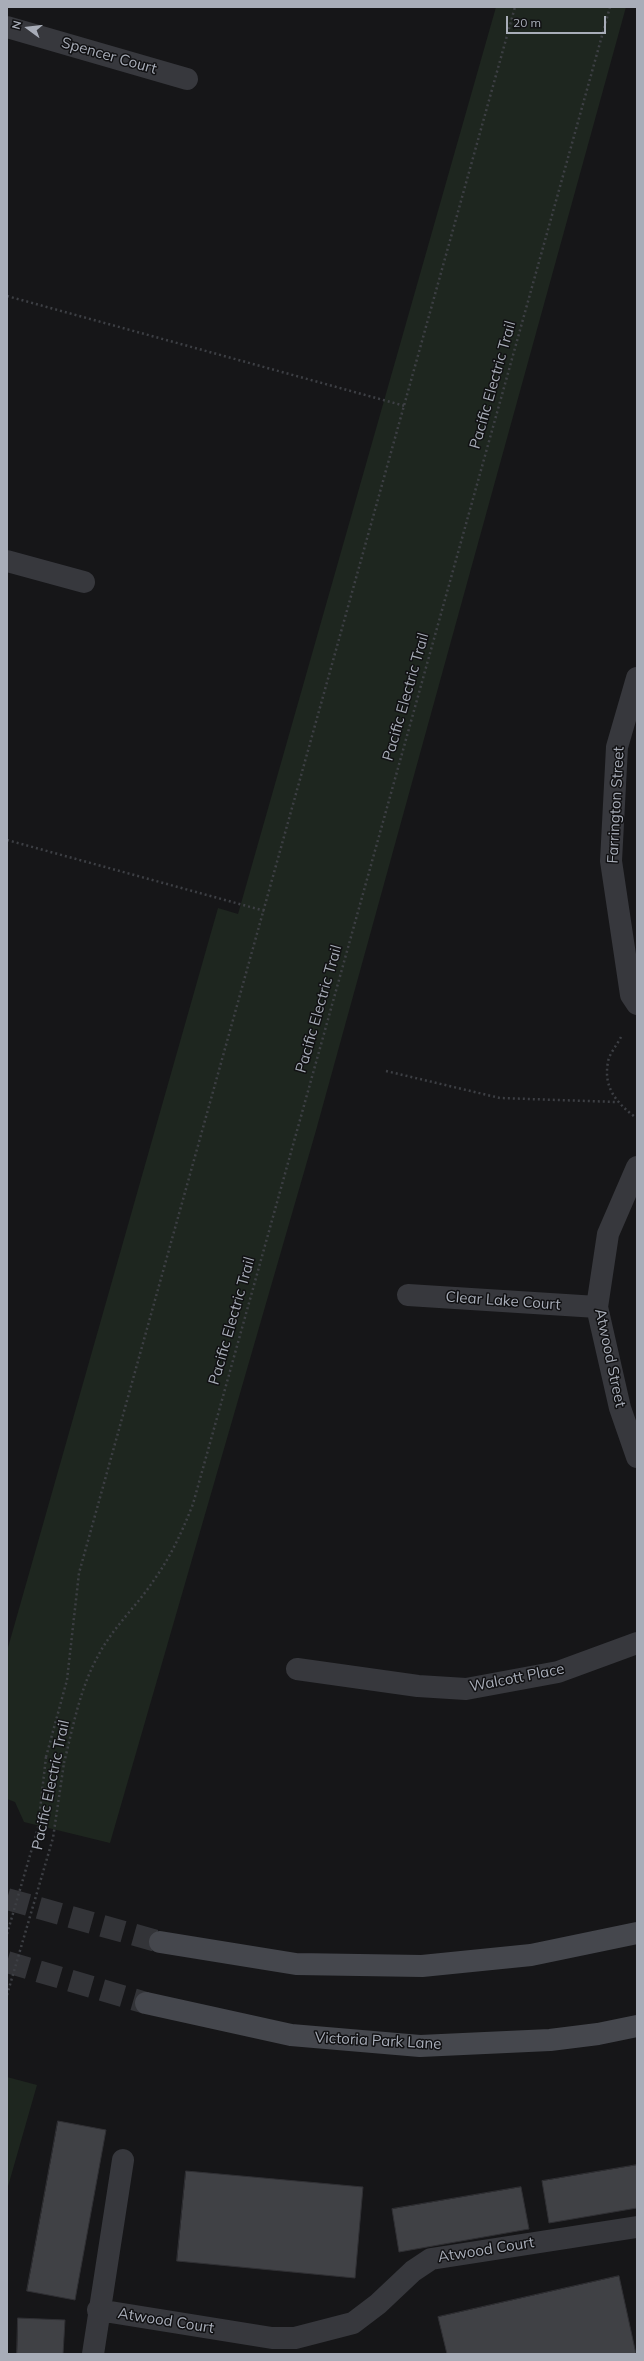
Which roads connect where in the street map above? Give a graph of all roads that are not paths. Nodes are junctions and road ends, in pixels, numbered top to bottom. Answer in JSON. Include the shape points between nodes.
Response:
{"nodes":[{"id":1,"x":7,"y":27,"type":"edge"},
{"id":2,"x":187,"y":78,"type":"dead end"},
{"id":3,"x":7,"y":561,"type":"edge"},
{"id":4,"x":84,"y":582,"type":"dead end"},
{"id":5,"x":637,"y":678,"type":"edge"},
{"id":6,"x":637,"y":1004,"type":"edge"},
{"id":7,"x":637,"y":1167,"type":"edge"},
{"id":8,"x":408,"y":1295,"type":"dead end"},
{"id":9,"x":597,"y":1307,"type":"junction"},
{"id":10,"x":637,"y":1457,"type":"edge"},
{"id":11,"x":637,"y":1643,"type":"edge"},
{"id":12,"x":297,"y":1669,"type":"dead end"},
{"id":13,"x":637,"y":1933,"type":"edge"},
{"id":14,"x":160,"y":1942,"type":"tunnel mouth"},
{"id":15,"x":146,"y":2004,"type":"tunnel mouth"},
{"id":16,"x":637,"y":2026,"type":"edge"},
{"id":17,"x":123,"y":2160,"type":"dead end"},
{"id":18,"x":637,"y":2227,"type":"edge"},
{"id":19,"x":98,"y":2310,"type":"junction"},
{"id":20,"x":93,"y":2354,"type":"edge"}],
"edges":[{"from":1,"to":2,"type":"street","name":"Spencer Court"},
{"from":3,"to":4,"type":"street"},
{"from":5,"to":6,"type":"street","name":"Farrington Street","via":[[617,747],[611,861],[631,995]]},
{"from":7,"to":9,"type":"street","name":"Atwood Street","via":[[608,1234]]},
{"from":8,"to":9,"type":"street","name":"Clear Lake Court"},
{"from":9,"to":10,"type":"street","name":"Atwood Street","via":[[620,1408]]},
{"from":11,"to":12,"type":"street","name":"Walcott Place","via":[[558,1672],[466,1689],[418,1686]]},
{"from":13,"to":14,"type":"street","via":[[531,1955],[422,1966],[296,1964]]},
{"from":15,"to":16,"type":"street","name":"Victoria Park Lane","via":[[291,2035],[420,2046],[550,2040]]},
{"from":17,"to":19,"type":"street","name":"Atwood Court"},
{"from":18,"to":19,"type":"street","name":"Atwood Court","via":[[431,2259],[413,2271],[378,2304],[353,2323],[296,2338],[272,2338]]},
{"from":19,"to":20,"type":"street","name":"Atwood Court"}]}
